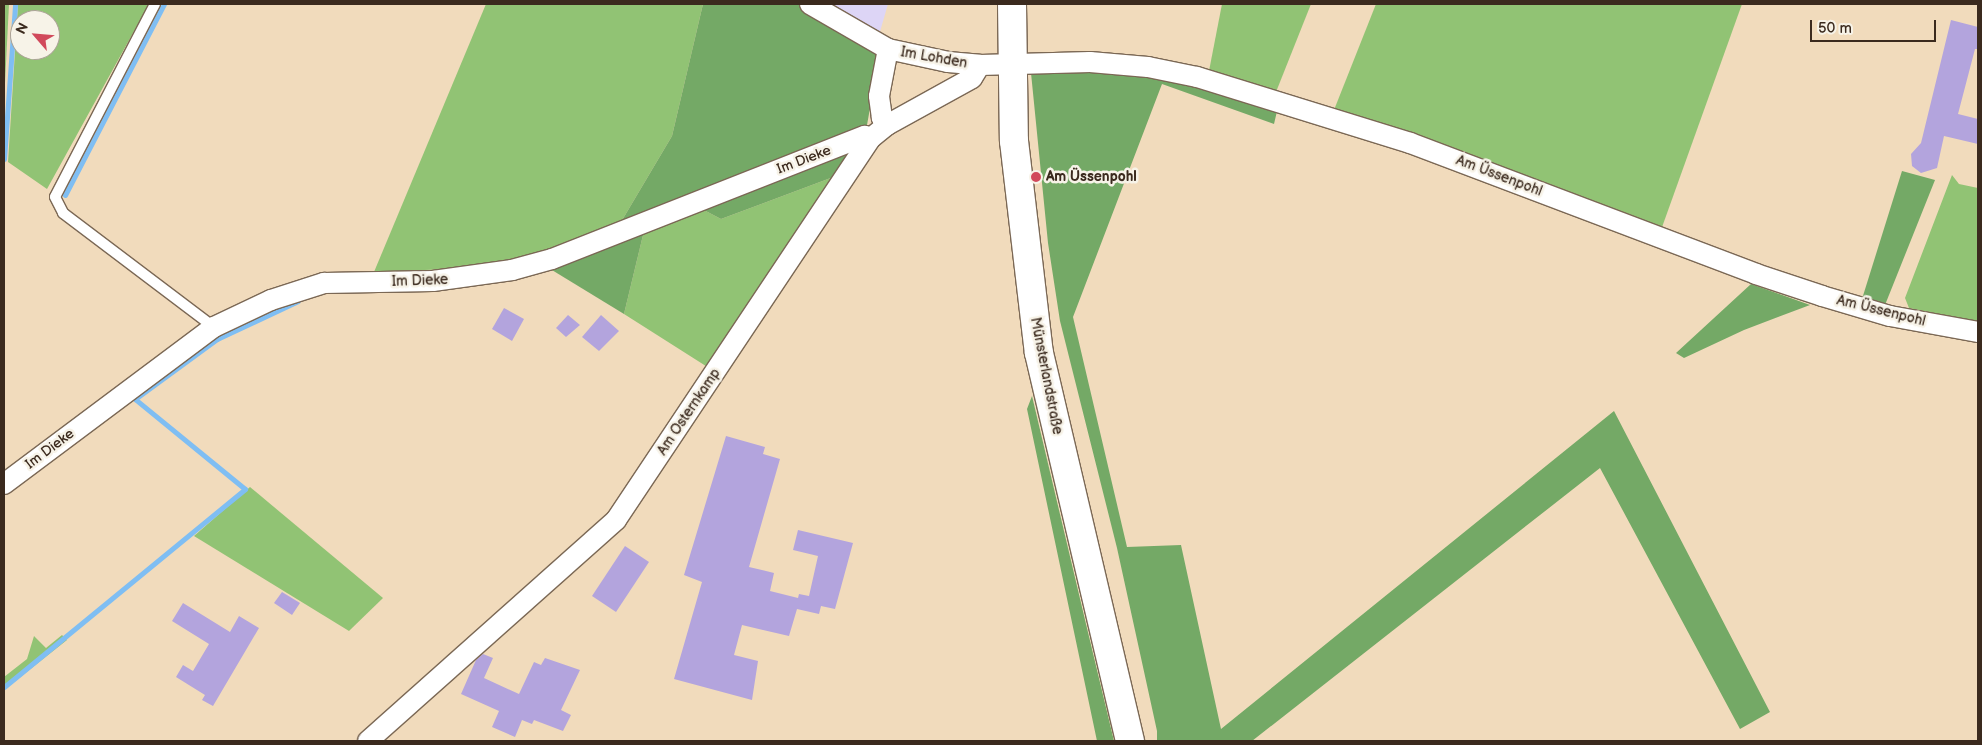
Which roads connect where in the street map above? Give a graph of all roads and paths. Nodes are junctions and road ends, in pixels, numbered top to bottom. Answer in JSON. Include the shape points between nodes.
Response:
{"nodes":[{"id":1,"x":156,"y":4,"type":"edge"},
{"id":2,"x":810,"y":4,"type":"edge"},
{"id":3,"x":1012,"y":4,"type":"edge"},
{"id":4,"x":888,"y":49,"type":"junction"},
{"id":5,"x":1011,"y":64,"type":"junction"},
{"id":6,"x":980,"y":65,"type":"junction"},
{"id":7,"x":887,"y":125,"type":"junction"},
{"id":8,"x":872,"y":138,"type":"junction"},
{"id":9,"x":214,"y":326,"type":"junction"},
{"id":10,"x":1978,"y":332,"type":"edge"},
{"id":11,"x":4,"y":484,"type":"edge"},
{"id":12,"x":368,"y":741,"type":"edge"},
{"id":13,"x":1130,"y":741,"type":"edge"}],
"edges":[{"from":1,"to":9,"type":"lane","via":[[55,197],[63,213]]},
{"from":2,"to":4,"type":"street","name":"Im Lohden"},
{"from":3,"to":5,"type":"main road","name":"Münsterlandstraße"},
{"from":4,"to":6,"type":"street","name":"Im Lohden","via":[[948,62]]},
{"from":4,"to":7,"type":"street","name":"Im Lohden","via":[[879,96],[882,118]]},
{"from":5,"to":6,"type":"street","name":"Im Lohden"},
{"from":5,"to":10,"type":"street","name":"Am Üssenpohl","via":[[1090,62],[1197,77],[1410,143],[1794,287],[1890,316]]},
{"from":5,"to":13,"type":"main road","name":"Münsterlandstraße","via":[[1020,213],[1039,353]]},
{"from":6,"to":7,"type":"street","name":"Am Osternkamp","via":[[972,78]]},
{"from":7,"to":8,"type":"street","name":"Am Osternkamp"},
{"from":8,"to":9,"type":"street","name":"Im Dieke","via":[[865,136],[552,259],[520,268],[433,281],[324,283],[271,300]]},
{"from":8,"to":12,"type":"street","name":"Am Osternkamp","via":[[616,520]]},
{"from":9,"to":11,"type":"street","name":"Im Dieke"}]}
